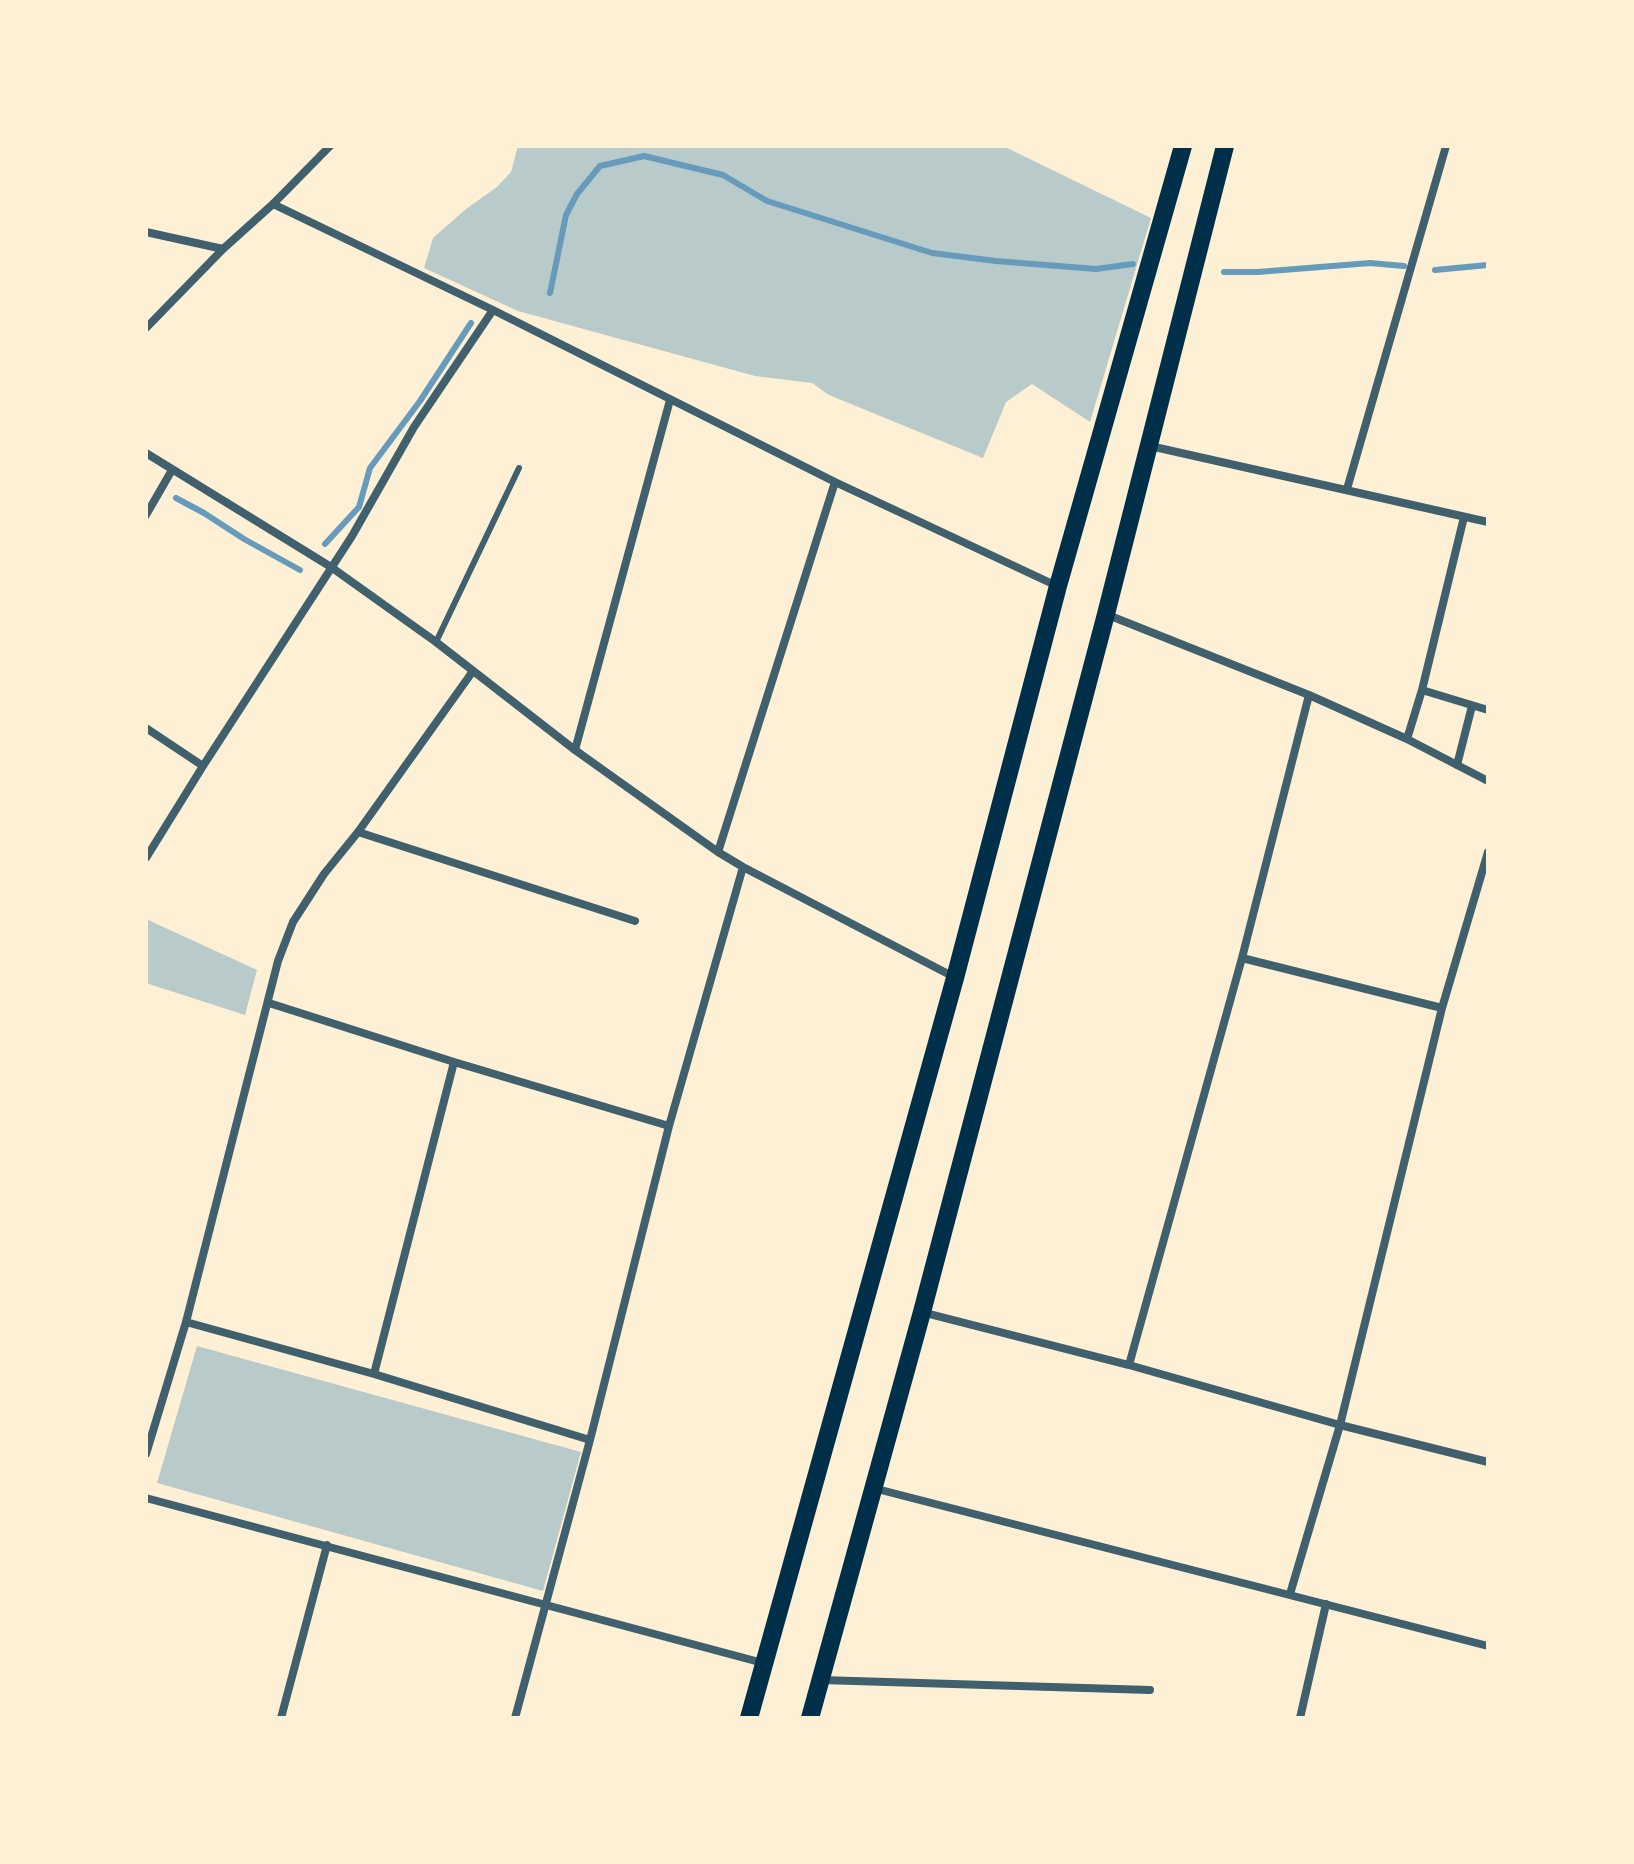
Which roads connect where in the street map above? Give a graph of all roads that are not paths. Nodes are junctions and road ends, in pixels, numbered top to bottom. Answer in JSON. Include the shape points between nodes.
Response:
{"nodes":[{"id":1,"x":330,"y":146,"type":"edge"},
{"id":2,"x":1183,"y":146,"type":"edge"},
{"id":3,"x":1225,"y":146,"type":"edge"},
{"id":4,"x":1446,"y":146,"type":"edge"},
{"id":5,"x":273,"y":204,"type":"junction"},
{"id":6,"x":146,"y":232,"type":"edge"},
{"id":7,"x":223,"y":249,"type":"junction"},
{"id":8,"x":493,"y":310,"type":"junction"},
{"id":9,"x":146,"y":328,"type":"edge"},
{"id":10,"x":670,"y":400,"type":"junction"},
{"id":11,"x":1150,"y":446,"type":"junction"},
{"id":12,"x":146,"y":453,"type":"edge"},
{"id":13,"x":519,"y":468,"type":"dead end"},
{"id":14,"x":172,"y":470,"type":"junction"},
{"id":15,"x":835,"y":482,"type":"junction"},
{"id":16,"x":1347,"y":489,"type":"junction"},
{"id":17,"x":146,"y":515,"type":"edge"},
{"id":18,"x":1464,"y":517,"type":"junction"},
{"id":19,"x":1488,"y":522,"type":"edge"},
{"id":20,"x":331,"y":567,"type":"junction"},
{"id":21,"x":1058,"y":586,"type":"junction"},
{"id":22,"x":1106,"y":614,"type":"junction"},
{"id":23,"x":436,"y":642,"type":"junction"},
{"id":24,"x":473,"y":671,"type":"junction"},
{"id":25,"x":1422,"y":690,"type":"junction"},
{"id":26,"x":1309,"y":695,"type":"junction"},
{"id":27,"x":1472,"y":706,"type":"junction"},
{"id":28,"x":1488,"y":710,"type":"edge"},
{"id":29,"x":146,"y":728,"type":"edge"},
{"id":30,"x":1407,"y":739,"type":"junction"},
{"id":31,"x":575,"y":750,"type":"junction"},
{"id":32,"x":1457,"y":765,"type":"junction"},
{"id":33,"x":203,"y":766,"type":"junction"},
{"id":34,"x":1488,"y":781,"type":"edge"},
{"id":35,"x":358,"y":832,"type":"junction"},
{"id":36,"x":718,"y":852,"type":"junction"},
{"id":37,"x":1488,"y":852,"type":"edge"},
{"id":38,"x":146,"y":858,"type":"edge"},
{"id":39,"x":743,"y":867,"type":"junction"},
{"id":40,"x":635,"y":921,"type":"dead end"},
{"id":41,"x":1242,"y":958,"type":"junction"},
{"id":42,"x":955,"y":978,"type":"junction"},
{"id":43,"x":269,"y":1003,"type":"junction"},
{"id":44,"x":1442,"y":1008,"type":"junction"},
{"id":45,"x":454,"y":1062,"type":"junction"},
{"id":46,"x":669,"y":1126,"type":"junction"},
{"id":47,"x":922,"y":1312,"type":"junction"},
{"id":48,"x":186,"y":1322,"type":"junction"},
{"id":49,"x":1129,"y":1365,"type":"junction"},
{"id":50,"x":374,"y":1374,"type":"junction"},
{"id":51,"x":1340,"y":1425,"type":"junction"},
{"id":52,"x":590,"y":1440,"type":"junction"},
{"id":53,"x":146,"y":1454,"type":"edge"},
{"id":54,"x":1488,"y":1462,"type":"edge"},
{"id":55,"x":872,"y":1488,"type":"junction"},
{"id":56,"x":146,"y":1498,"type":"edge"},
{"id":57,"x":327,"y":1545,"type":"junction"},
{"id":58,"x":1290,"y":1594,"type":"junction"},
{"id":59,"x":1326,"y":1604,"type":"junction"},
{"id":60,"x":545,"y":1605,"type":"junction"},
{"id":61,"x":1488,"y":1646,"type":"edge"},
{"id":62,"x":765,"y":1663,"type":"junction"},
{"id":63,"x":821,"y":1680,"type":"junction"},
{"id":64,"x":1150,"y":1690,"type":"dead end"},
{"id":65,"x":281,"y":1718,"type":"edge"},
{"id":66,"x":515,"y":1718,"type":"edge"},
{"id":67,"x":749,"y":1718,"type":"edge"},
{"id":68,"x":810,"y":1718,"type":"edge"},
{"id":69,"x":1300,"y":1718,"type":"edge"}],
"edges":[{"from":1,"to":5,"type":"street"},
{"from":2,"to":21,"type":"main road"},
{"from":3,"to":11,"type":"main road"},
{"from":4,"to":16,"type":"street"},
{"from":5,"to":7,"type":"street"},
{"from":5,"to":8,"type":"street"},
{"from":6,"to":7,"type":"street"},
{"from":7,"to":9,"type":"street"},
{"from":8,"to":10,"type":"street"},
{"from":8,"to":20,"type":"street","via":[[414,427]]},
{"from":10,"to":15,"type":"street"},
{"from":10,"to":31,"type":"street"},
{"from":11,"to":16,"type":"street"},
{"from":11,"to":22,"type":"main road"},
{"from":12,"to":14,"type":"street"},
{"from":13,"to":23,"type":"lane"},
{"from":14,"to":17,"type":"street"},
{"from":14,"to":20,"type":"street"},
{"from":15,"to":21,"type":"street"},
{"from":15,"to":36,"type":"street"},
{"from":16,"to":18,"type":"street"},
{"from":18,"to":19,"type":"street"},
{"from":18,"to":25,"type":"street"},
{"from":20,"to":23,"type":"street"},
{"from":20,"to":33,"type":"street"},
{"from":21,"to":42,"type":"main road"},
{"from":22,"to":26,"type":"street"},
{"from":22,"to":47,"type":"main road"},
{"from":23,"to":24,"type":"street"},
{"from":24,"to":31,"type":"street"},
{"from":24,"to":35,"type":"street"},
{"from":25,"to":27,"type":"street"},
{"from":25,"to":30,"type":"street"},
{"from":26,"to":30,"type":"street"},
{"from":26,"to":41,"type":"street"},
{"from":27,"to":28,"type":"street"},
{"from":27,"to":32,"type":"street"},
{"from":29,"to":33,"type":"street"},
{"from":30,"to":32,"type":"street"},
{"from":31,"to":36,"type":"street"},
{"from":32,"to":34,"type":"street"},
{"from":33,"to":38,"type":"street"},
{"from":35,"to":40,"type":"street"},
{"from":35,"to":43,"type":"street","via":[[293,922]]},
{"from":36,"to":39,"type":"street"},
{"from":37,"to":44,"type":"street"},
{"from":39,"to":42,"type":"street"},
{"from":39,"to":46,"type":"street"},
{"from":41,"to":44,"type":"street"},
{"from":41,"to":49,"type":"street"},
{"from":42,"to":62,"type":"main road"},
{"from":43,"to":45,"type":"street"},
{"from":43,"to":48,"type":"street"},
{"from":44,"to":51,"type":"street"},
{"from":45,"to":46,"type":"street"},
{"from":45,"to":50,"type":"street"},
{"from":46,"to":52,"type":"street"},
{"from":47,"to":49,"type":"street"},
{"from":47,"to":55,"type":"main road"},
{"from":48,"to":50,"type":"street"},
{"from":48,"to":53,"type":"street"},
{"from":49,"to":51,"type":"street"},
{"from":50,"to":52,"type":"street"},
{"from":51,"to":54,"type":"street"},
{"from":51,"to":58,"type":"street"},
{"from":52,"to":60,"type":"street"},
{"from":55,"to":58,"type":"street"},
{"from":55,"to":63,"type":"main road"},
{"from":56,"to":57,"type":"street"},
{"from":57,"to":60,"type":"street"},
{"from":57,"to":65,"type":"street"},
{"from":58,"to":59,"type":"street"},
{"from":59,"to":61,"type":"street"},
{"from":59,"to":69,"type":"street"},
{"from":60,"to":62,"type":"street"},
{"from":60,"to":66,"type":"street"},
{"from":62,"to":67,"type":"main road"},
{"from":63,"to":64,"type":"street"},
{"from":63,"to":68,"type":"main road"}]}
